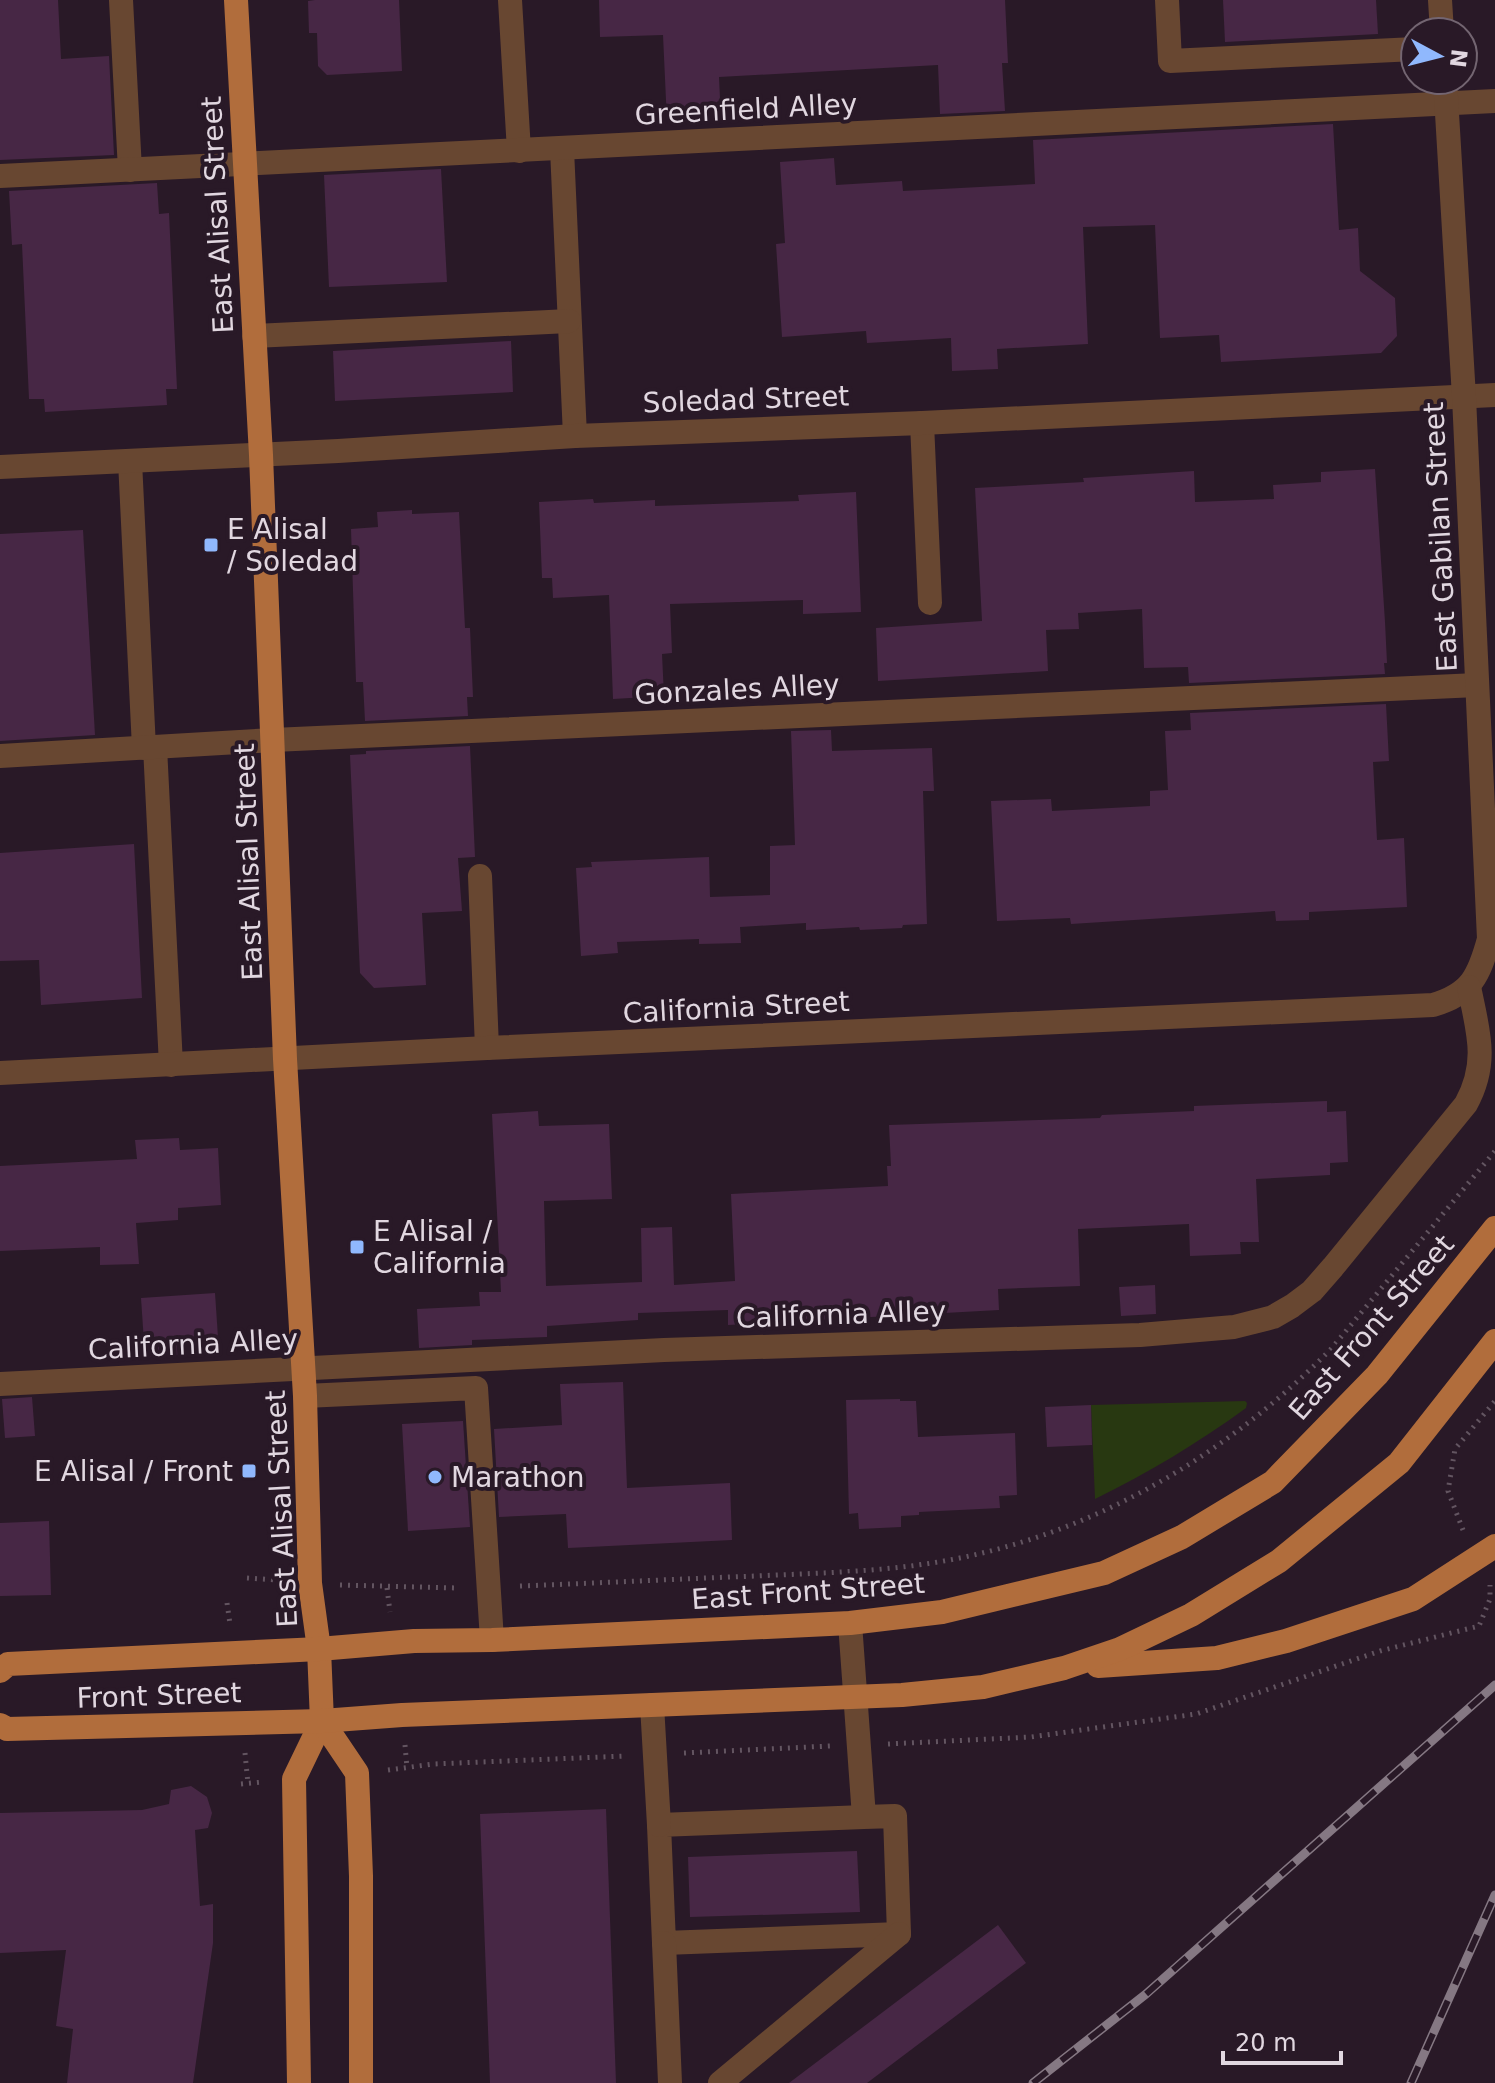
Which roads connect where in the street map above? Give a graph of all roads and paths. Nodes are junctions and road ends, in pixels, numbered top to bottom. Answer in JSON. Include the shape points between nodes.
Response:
{"nodes":[{"id":1,"x":121,"y":0,"type":"edge"},
{"id":2,"x":236,"y":0,"type":"edge"},
{"id":3,"x":510,"y":0,"type":"edge"},
{"id":4,"x":1167,"y":0,"type":"edge"},
{"id":5,"x":1399,"y":50,"type":"edge"},
{"id":6,"x":1399,"y":95,"type":"edge"},
{"id":7,"x":1446,"y":96,"type":"edge"},
{"id":8,"x":1468,"y":96,"type":"edge"},
{"id":9,"x":1495,"y":101,"type":"edge"},
{"id":10,"x":562,"y":149,"type":"junction"},
{"id":11,"x":519,"y":151,"type":"junction"},
{"id":12,"x":244,"y":164,"type":"junction"},
{"id":13,"x":130,"y":170,"type":"junction"},
{"id":14,"x":0,"y":176,"type":"edge"},
{"id":15,"x":569,"y":321,"type":"junction"},
{"id":16,"x":254,"y":336,"type":"junction"},
{"id":17,"x":1495,"y":395,"type":"edge"},
{"id":18,"x":1464,"y":397,"type":"junction"},
{"id":19,"x":922,"y":423,"type":"junction"},
{"id":20,"x":575,"y":436,"type":"junction"},
{"id":21,"x":261,"y":455,"type":"junction"},
{"id":22,"x":130,"y":461,"type":"junction"},
{"id":23,"x":0,"y":467,"type":"edge"},
{"id":24,"x":930,"y":603,"type":"dead end"},
{"id":25,"x":1477,"y":685,"type":"junction"},
{"id":26,"x":273,"y":740,"type":"junction"},
{"id":27,"x":149,"y":748,"type":"junction"},
{"id":28,"x":0,"y":756,"type":"edge"},
{"id":29,"x":480,"y":876,"type":"dead end"},
{"id":30,"x":1469,"y":987,"type":"junction"},
{"id":31,"x":487,"y":1048,"type":"junction"},
{"id":32,"x":285,"y":1059,"type":"junction"},
{"id":33,"x":171,"y":1065,"type":"junction"},
{"id":34,"x":0,"y":1073,"type":"edge"},
{"id":35,"x":1495,"y":1151,"type":"edge"},
{"id":36,"x":1495,"y":1228,"type":"edge"},
{"id":37,"x":1495,"y":1341,"type":"edge"},
{"id":38,"x":304,"y":1369,"type":"junction"},
{"id":39,"x":0,"y":1384,"type":"edge"},
{"id":40,"x":305,"y":1396,"type":"junction"},
{"id":41,"x":1495,"y":1401,"type":"edge"},
{"id":42,"x":1455,"y":1449,"type":"dead end"},
{"id":43,"x":1495,"y":1546,"type":"edge"},
{"id":44,"x":387,"y":1588,"type":"dead end"},
{"id":45,"x":489,"y":1588,"type":"junction"},
{"id":46,"x":850,"y":1623,"type":"junction"},
{"id":47,"x":492,"y":1640,"type":"junction"},
{"id":48,"x":319,"y":1649,"type":"junction"},
{"id":49,"x":1064,"y":1668,"type":"junction"},
{"id":50,"x":0,"y":1671,"type":"edge"},
{"id":51,"x":856,"y":1698,"type":"junction"},
{"id":52,"x":652,"y":1705,"type":"junction"},
{"id":53,"x":322,"y":1721,"type":"junction"},
{"id":54,"x":0,"y":1725,"type":"edge"},
{"id":55,"x":864,"y":1817,"type":"junction"},
{"id":56,"x":659,"y":1825,"type":"junction"},
{"id":57,"x":899,"y":1934,"type":"junction"},
{"id":58,"x":664,"y":1943,"type":"junction"},
{"id":59,"x":299,"y":2083,"type":"edge"},
{"id":60,"x":361,"y":2083,"type":"edge"},
{"id":61,"x":670,"y":2083,"type":"edge"},
{"id":62,"x":720,"y":2083,"type":"edge"}],
"edges":[{"from":1,"to":13,"type":"street"},
{"from":2,"to":12,"type":"main road","name":"East Alisal Street"},
{"from":3,"to":11,"type":"street"},
{"from":4,"to":5,"type":"street","via":[[1170,61]]},
{"from":6,"to":10,"type":"street","name":"Greenfield Alley"},
{"from":7,"to":18,"type":"street","name":"East Gabilan Street"},
{"from":8,"to":9,"type":"street","name":"Greenfield Alley"},
{"from":10,"to":11,"type":"street","name":"Greenfield Alley"},
{"from":10,"to":15,"type":"street"},
{"from":11,"to":12,"type":"street","name":"Greenfield Alley"},
{"from":12,"to":13,"type":"street","name":"Greenfield Alley"},
{"from":12,"to":16,"type":"main road","name":"East Alisal Street"},
{"from":13,"to":14,"type":"street","name":"Greenfield Alley"},
{"from":15,"to":16,"type":"street"},
{"from":15,"to":20,"type":"street"},
{"from":16,"to":21,"type":"main road","name":"East Alisal Street"},
{"from":17,"to":18,"type":"street","name":"Soledad Street"},
{"from":18,"to":19,"type":"street","name":"Soledad Street"},
{"from":18,"to":25,"type":"street","name":"East Gabilan Street"},
{"from":19,"to":20,"type":"street","name":"Soledad Street"},
{"from":19,"to":24,"type":"street"},
{"from":20,"to":21,"type":"street","name":"Soledad Street"},
{"from":21,"to":22,"type":"street","name":"Soledad Street"},
{"from":21,"to":26,"type":"main road","name":"East Alisal Street"},
{"from":22,"to":23,"type":"street","name":"Soledad Street"},
{"from":22,"to":27,"type":"street"},
{"from":25,"to":26,"type":"street","name":"Gonzales Alley"},
{"from":25,"to":30,"type":"street","name":"East Gabilan Street","via":[[1489,939]]},
{"from":26,"to":27,"type":"street","name":"Gonzales Alley"},
{"from":26,"to":32,"type":"main road","name":"East Alisal Street"},
{"from":27,"to":28,"type":"street","name":"Gonzales Alley"},
{"from":27,"to":33,"type":"street"},
{"from":29,"to":31,"type":"street"},
{"from":30,"to":31,"type":"street","name":"California Street","via":[[1453,1000],[1433,1005]]},
{"from":30,"to":38,"type":"street","name":"California Alley","via":[[1481,1059],[1466,1104],[1312,1291],[1273,1317],[1234,1327],[1140,1335],[664,1350]]},
{"from":31,"to":32,"type":"street","name":"California Street"},
{"from":32,"to":33,"type":"street","name":"California Street"},
{"from":32,"to":38,"type":"main road","name":"East Alisal Street"},
{"from":33,"to":34,"type":"street","name":"California Street"},
{"from":35,"to":45,"type":"path","via":[[1302,1378],[1201,1458],[1134,1497],[1010,1545],[940,1562],[866,1571]]},
{"from":36,"to":46,"type":"main road","name":"East Front Street","via":[[1377,1375],[1273,1482],[1182,1537],[1104,1573],[942,1612]]},
{"from":37,"to":49,"type":"main road","via":[[1399,1463],[1279,1561],[1191,1615],[1120,1649]]},
{"from":38,"to":39,"type":"street","name":"California Alley"},
{"from":38,"to":40,"type":"main road","name":"East Alisal Street"},
{"from":40,"to":45,"type":"street","via":[[476,1388]]},
{"from":40,"to":48,"type":"main road","name":"East Alisal Street","via":[[310,1583]]},
{"from":41,"to":42,"type":"path"},
{"from":43,"to":49,"type":"main road","via":[[1413,1599],[1286,1641],[1217,1658]]},
{"from":44,"to":45,"type":"path"},
{"from":45,"to":47,"type":"street"},
{"from":46,"to":47,"type":"main road","name":"East Front Street"},
{"from":46,"to":51,"type":"street"},
{"from":47,"to":48,"type":"main road","name":"East Front Street"},
{"from":48,"to":50,"type":"main road","name":"Front Street","via":[[8,1664]]},
{"from":48,"to":53,"type":"main road","name":"East Alisal Street"},
{"from":49,"to":51,"type":"main road","via":[[983,1687]]},
{"from":51,"to":52,"type":"main road"},
{"from":51,"to":55,"type":"street"},
{"from":52,"to":53,"type":"main road"},
{"from":52,"to":56,"type":"street"},
{"from":53,"to":54,"type":"main road","name":"Front Street","via":[[7,1729]]},
{"from":53,"to":59,"type":"main road","name":"East Alisal Street","via":[[294,1779]]},
{"from":53,"to":60,"type":"main road","via":[[357,1773]]},
{"from":55,"to":56,"type":"street"},
{"from":55,"to":57,"type":"street","via":[[895,1816]]},
{"from":56,"to":58,"type":"street"},
{"from":57,"to":58,"type":"street"},
{"from":57,"to":62,"type":"street"},
{"from":58,"to":61,"type":"street"}]}
